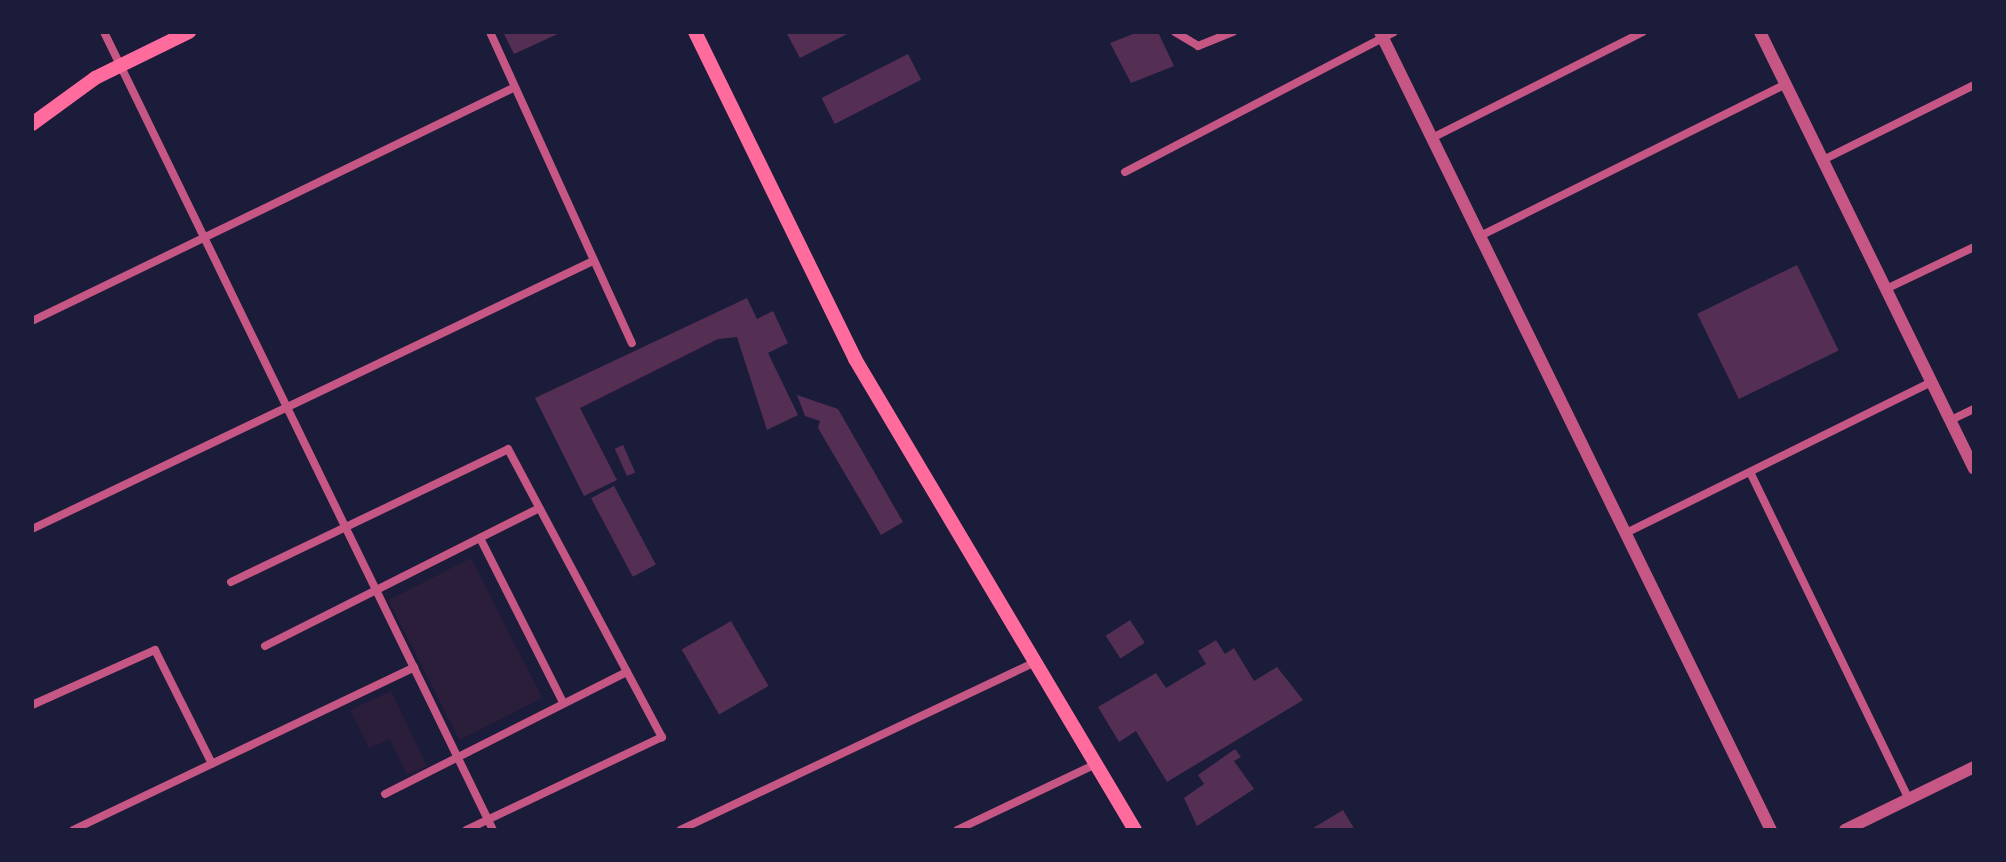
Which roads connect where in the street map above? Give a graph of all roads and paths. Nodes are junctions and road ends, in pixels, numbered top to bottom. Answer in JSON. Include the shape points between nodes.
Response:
{"nodes":[{"id":1,"x":104,"y":32,"type":"edge"},
{"id":2,"x":189,"y":32,"type":"edge"},
{"id":3,"x":490,"y":32,"type":"edge"},
{"id":4,"x":695,"y":32,"type":"edge"},
{"id":5,"x":1175,"y":32,"type":"edge"},
{"id":6,"x":1233,"y":32,"type":"edge"},
{"id":7,"x":1643,"y":32,"type":"edge"},
{"id":8,"x":1760,"y":32,"type":"edge"},
{"id":9,"x":1386,"y":34,"type":"edge"},
{"id":10,"x":121,"y":65,"type":"junction"},
{"id":11,"x":1786,"y":84,"type":"junction"},
{"id":12,"x":1974,"y":85,"type":"edge"},
{"id":13,"x":511,"y":89,"type":"junction"},
{"id":14,"x":32,"y":124,"type":"edge"},
{"id":15,"x":1432,"y":138,"type":"junction"},
{"id":16,"x":1823,"y":160,"type":"junction"},
{"id":17,"x":1125,"y":172,"type":"dead end"},
{"id":18,"x":1480,"y":236,"type":"junction"},
{"id":19,"x":205,"y":239,"type":"junction"},
{"id":20,"x":1974,"y":247,"type":"edge"},
{"id":21,"x":593,"y":261,"type":"junction"},
{"id":22,"x":1886,"y":289,"type":"junction"},
{"id":23,"x":32,"y":321,"type":"edge"},
{"id":24,"x":632,"y":343,"type":"dead end"},
{"id":25,"x":1932,"y":382,"type":"junction"},
{"id":26,"x":287,"y":407,"type":"junction"},
{"id":27,"x":1974,"y":409,"type":"edge"},
{"id":28,"x":1951,"y":420,"type":"junction"},
{"id":29,"x":1974,"y":468,"type":"edge"},
{"id":30,"x":1750,"y":472,"type":"junction"},
{"id":31,"x":539,"y":508,"type":"junction"},
{"id":32,"x":345,"y":526,"type":"junction"},
{"id":33,"x":32,"y":529,"type":"edge"},
{"id":34,"x":1626,"y":533,"type":"junction"},
{"id":35,"x":480,"y":538,"type":"junction"},
{"id":36,"x":231,"y":582,"type":"dead end"},
{"id":37,"x":376,"y":590,"type":"junction"},
{"id":38,"x":265,"y":646,"type":"dead end"},
{"id":39,"x":1036,"y":662,"type":"junction"},
{"id":40,"x":414,"y":667,"type":"junction"},
{"id":41,"x":627,"y":672,"type":"junction"},
{"id":42,"x":563,"y":702,"type":"junction"},
{"id":43,"x":32,"y":705,"type":"edge"},
{"id":44,"x":457,"y":756,"type":"junction"},
{"id":45,"x":212,"y":764,"type":"junction"},
{"id":46,"x":1096,"y":764,"type":"junction"},
{"id":47,"x":1974,"y":767,"type":"edge"},
{"id":48,"x":385,"y":794,"type":"dead end"},
{"id":49,"x":1909,"y":799,"type":"junction"},
{"id":50,"x":488,"y":819,"type":"junction"},
{"id":51,"x":73,"y":830,"type":"edge"},
{"id":52,"x":466,"y":830,"type":"edge"},
{"id":53,"x":493,"y":830,"type":"edge"},
{"id":54,"x":680,"y":830,"type":"edge"},
{"id":55,"x":957,"y":830,"type":"edge"},
{"id":56,"x":1135,"y":830,"type":"edge"},
{"id":57,"x":1771,"y":830,"type":"edge"},
{"id":58,"x":1845,"y":830,"type":"edge"}],
"edges":[{"from":1,"to":10,"type":"street"},
{"from":2,"to":10,"type":"main road"},
{"from":3,"to":13,"type":"street"},
{"from":4,"to":39,"type":"main road","via":[[855,359]]},
{"from":5,"to":6,"type":"street","via":[[1190,45]]},
{"from":7,"to":15,"type":"street"},
{"from":8,"to":11,"type":"street"},
{"from":9,"to":15,"type":"street"},
{"from":9,"to":17,"type":"street"},
{"from":10,"to":14,"type":"main road"},
{"from":10,"to":19,"type":"street"},
{"from":11,"to":16,"type":"street"},
{"from":11,"to":18,"type":"street"},
{"from":12,"to":16,"type":"street"},
{"from":13,"to":19,"type":"street"},
{"from":13,"to":21,"type":"street"},
{"from":15,"to":18,"type":"street"},
{"from":16,"to":22,"type":"street"},
{"from":18,"to":34,"type":"street"},
{"from":19,"to":23,"type":"street"},
{"from":19,"to":26,"type":"street"},
{"from":20,"to":22,"type":"street"},
{"from":21,"to":24,"type":"street"},
{"from":21,"to":26,"type":"street"},
{"from":22,"to":25,"type":"street"},
{"from":25,"to":28,"type":"street"},
{"from":25,"to":30,"type":"street"},
{"from":26,"to":32,"type":"street"},
{"from":26,"to":33,"type":"street"},
{"from":27,"to":28,"type":"street"},
{"from":28,"to":29,"type":"street"},
{"from":30,"to":34,"type":"street"},
{"from":30,"to":49,"type":"street"},
{"from":31,"to":32,"type":"street","via":[[508,449]]},
{"from":31,"to":35,"type":"street"},
{"from":31,"to":41,"type":"street"},
{"from":32,"to":36,"type":"street"},
{"from":32,"to":37,"type":"street"},
{"from":34,"to":57,"type":"street"},
{"from":35,"to":37,"type":"street"},
{"from":35,"to":42,"type":"street"},
{"from":37,"to":38,"type":"street"},
{"from":37,"to":40,"type":"street"},
{"from":39,"to":46,"type":"main road"},
{"from":39,"to":54,"type":"street"},
{"from":40,"to":44,"type":"street"},
{"from":40,"to":45,"type":"street"},
{"from":41,"to":42,"type":"street"},
{"from":41,"to":50,"type":"street","via":[[662,737]]},
{"from":42,"to":44,"type":"street"},
{"from":43,"to":45,"type":"street","via":[[155,650]]},
{"from":44,"to":48,"type":"street"},
{"from":44,"to":50,"type":"street"},
{"from":45,"to":51,"type":"street"},
{"from":46,"to":55,"type":"street"},
{"from":46,"to":56,"type":"main road"},
{"from":47,"to":49,"type":"street"},
{"from":49,"to":58,"type":"street"},
{"from":50,"to":52,"type":"street"},
{"from":50,"to":53,"type":"street"}]}
